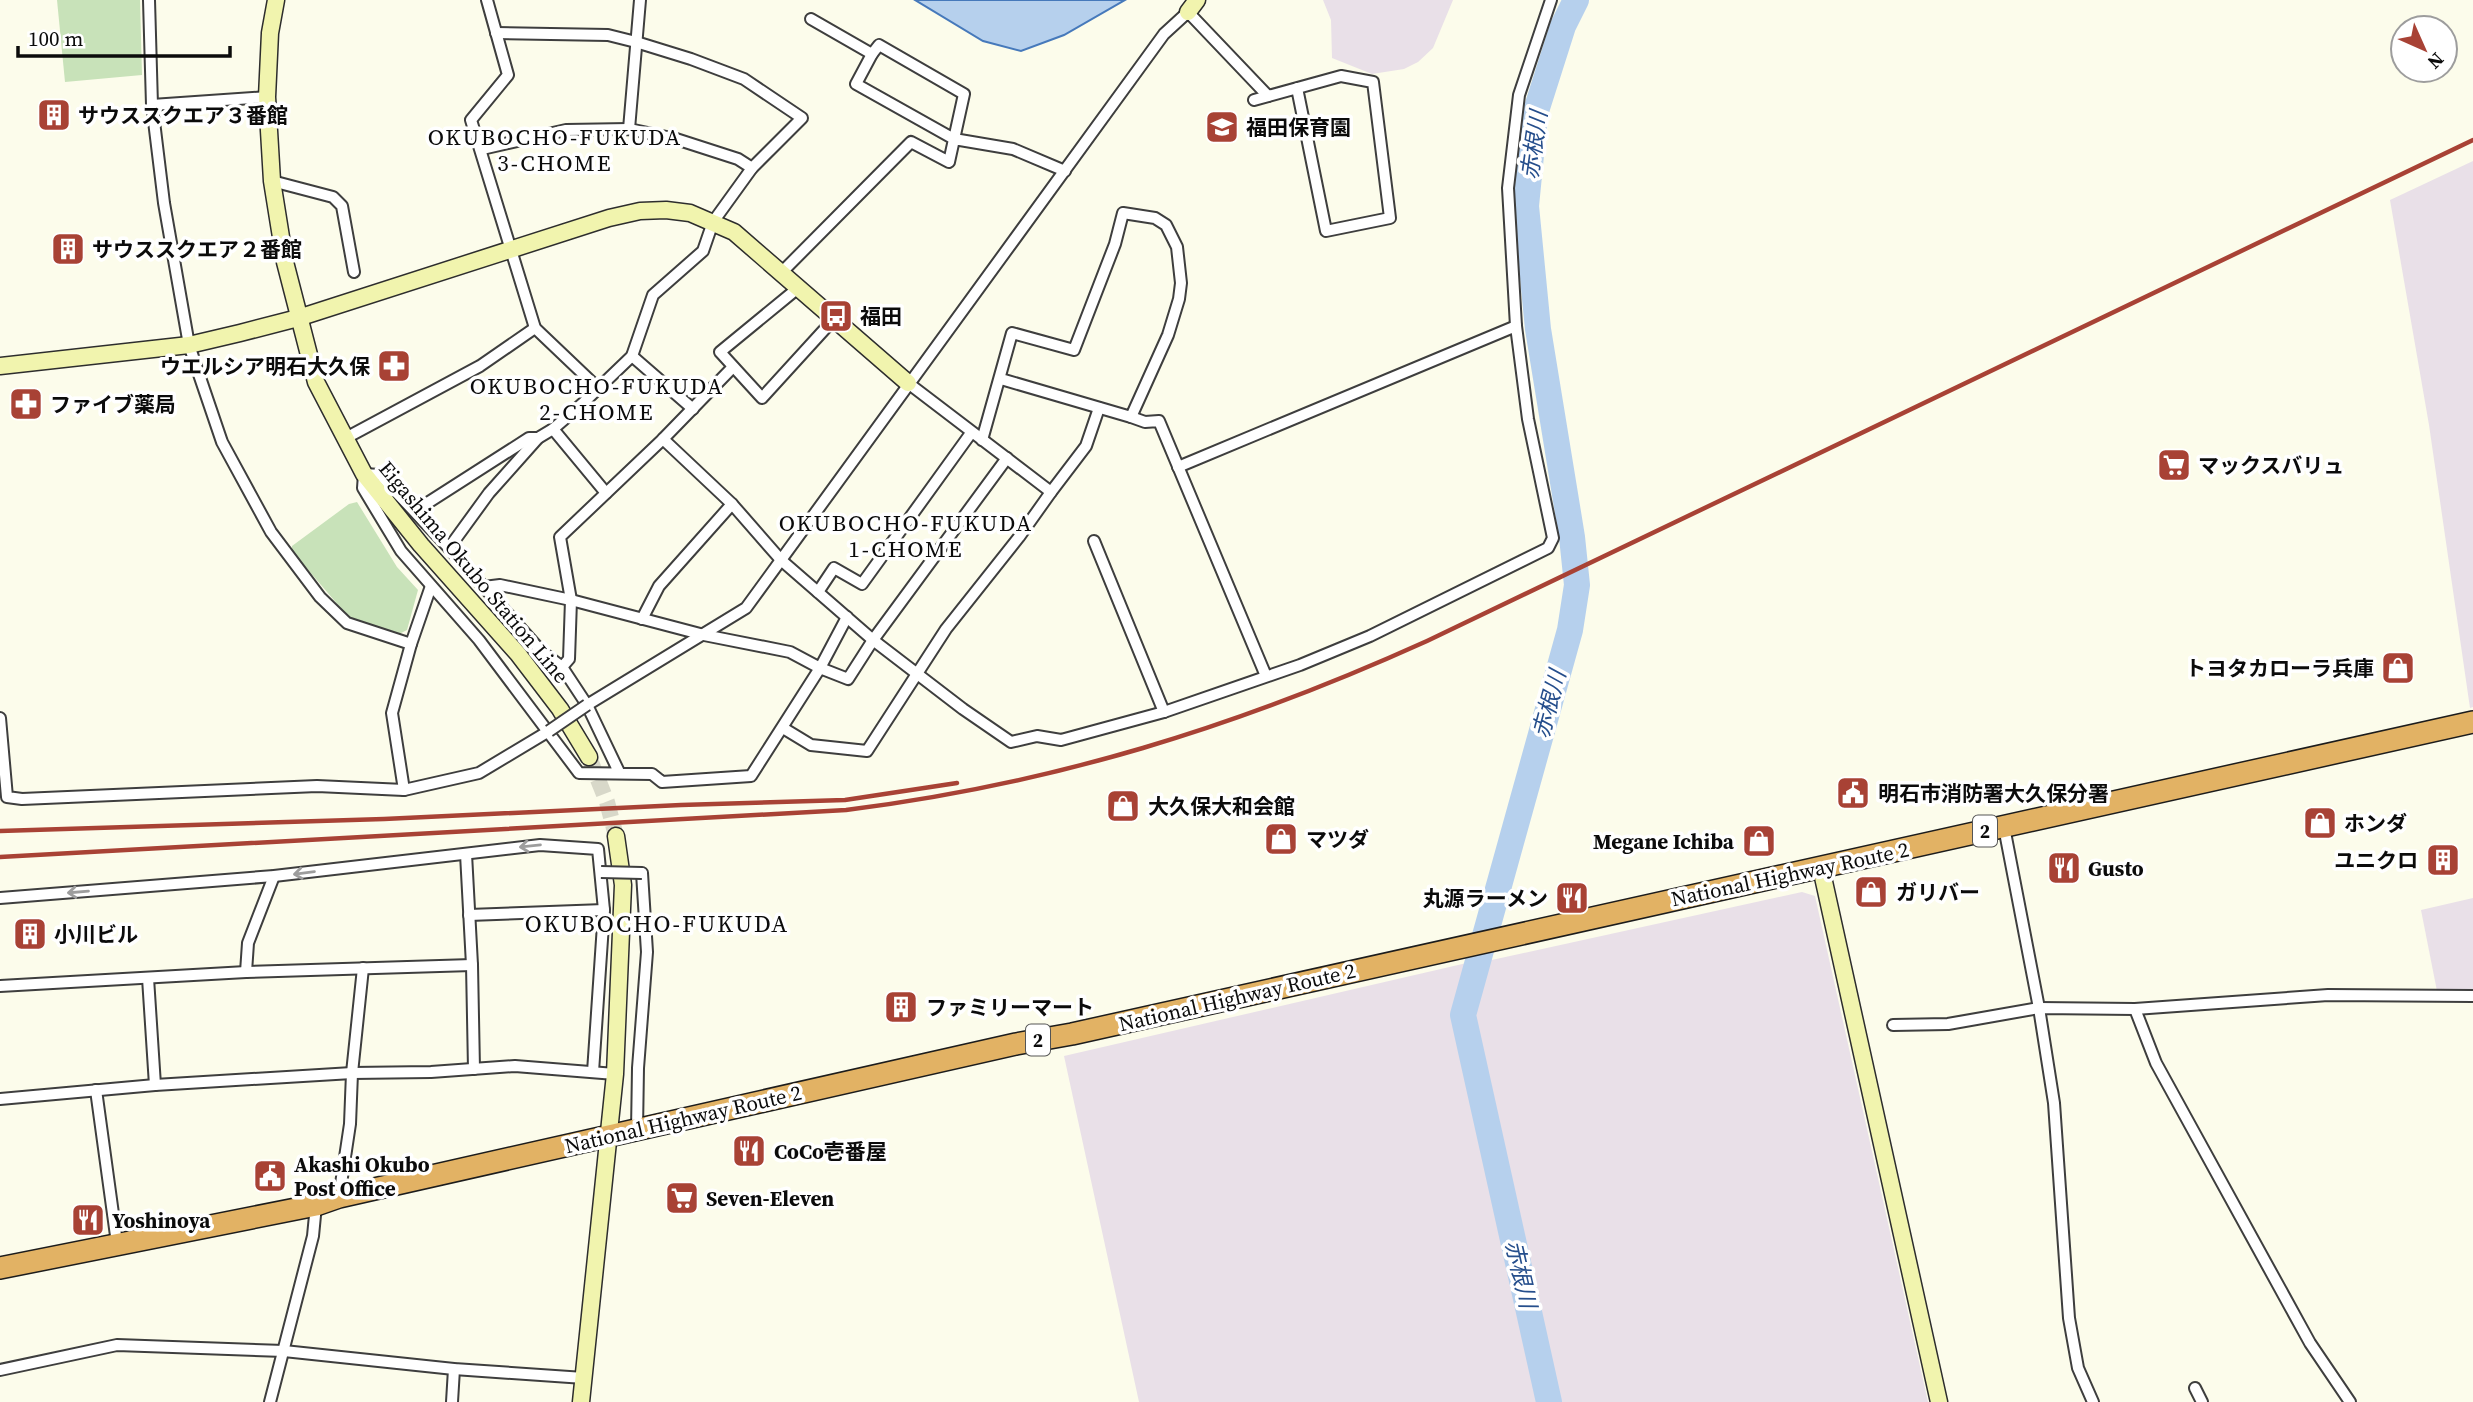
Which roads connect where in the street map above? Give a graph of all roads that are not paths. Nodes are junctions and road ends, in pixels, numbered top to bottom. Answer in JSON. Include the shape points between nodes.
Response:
{"nodes":[{"id":1,"x":149,"y":0,"type":"edge"},
{"id":2,"x":276,"y":0,"type":"edge"},
{"id":3,"x":487,"y":0,"type":"edge"},
{"id":4,"x":640,"y":0,"type":"edge"},
{"id":5,"x":1551,"y":0,"type":"edge"},
{"id":6,"x":1192,"y":6,"type":"edge"},
{"id":7,"x":811,"y":19,"type":"dead end"},
{"id":8,"x":496,"y":33,"type":"junction"},
{"id":9,"x":636,"y":42,"type":"junction"},
{"id":10,"x":872,"y":54,"type":"junction"},
{"id":11,"x":1297,"y":88,"type":"junction"},
{"id":12,"x":1268,"y":96,"type":"junction"},
{"id":13,"x":267,"y":97,"type":"junction"},
{"id":14,"x":1254,"y":100,"type":"dead end"},
{"id":15,"x":152,"y":105,"type":"junction"},
{"id":16,"x":629,"y":128,"type":"junction"},
{"id":17,"x":954,"y":139,"type":"junction"},
{"id":18,"x":482,"y":149,"type":"junction"},
{"id":19,"x":752,"y":168,"type":"junction"},
{"id":20,"x":1065,"y":171,"type":"junction"},
{"id":21,"x":272,"y":181,"type":"junction"},
{"id":22,"x":713,"y":222,"type":"junction"},
{"id":23,"x":510,"y":249,"type":"junction"},
{"id":24,"x":354,"y":272,"type":"dead end"},
{"id":25,"x":782,"y":272,"type":"junction"},
{"id":26,"x":798,"y":288,"type":"junction"},
{"id":27,"x":298,"y":318,"type":"junction"},
{"id":28,"x":834,"y":319,"type":"junction"},
{"id":29,"x":1516,"y":326,"type":"junction"},
{"id":30,"x":535,"y":328,"type":"junction"},
{"id":31,"x":189,"y":345,"type":"junction"},
{"id":32,"x":632,"y":356,"type":"junction"},
{"id":33,"x":0,"y":366,"type":"edge"},
{"id":34,"x":733,"y":367,"type":"junction"},
{"id":35,"x":1001,"y":379,"type":"junction"},
{"id":36,"x":908,"y":383,"type":"junction"},
{"id":37,"x":598,"y":388,"type":"junction"},
{"id":38,"x":1099,"y":408,"type":"junction"},
{"id":39,"x":693,"y":409,"type":"junction"},
{"id":40,"x":1131,"y":417,"type":"junction"},
{"id":41,"x":553,"y":429,"type":"junction"},
{"id":42,"x":971,"y":433,"type":"junction"},
{"id":43,"x":538,"y":438,"type":"junction"},
{"id":44,"x":344,"y":439,"type":"junction"},
{"id":45,"x":663,"y":439,"type":"junction"},
{"id":46,"x":982,"y":440,"type":"junction"},
{"id":47,"x":1007,"y":458,"type":"junction"},
{"id":48,"x":1178,"y":467,"type":"junction"},
{"id":49,"x":364,"y":474,"type":"junction"},
{"id":50,"x":1051,"y":492,"type":"junction"},
{"id":51,"x":606,"y":493,"type":"junction"},
{"id":52,"x":733,"y":505,"type":"junction"},
{"id":53,"x":415,"y":511,"type":"junction"},
{"id":54,"x":1094,"y":541,"type":"dead end"},
{"id":55,"x":449,"y":548,"type":"junction"},
{"id":56,"x":781,"y":560,"type":"junction"},
{"id":57,"x":431,"y":586,"type":"junction"},
{"id":58,"x":484,"y":587,"type":"junction"},
{"id":59,"x":818,"y":592,"type":"junction"},
{"id":60,"x":571,"y":600,"type":"junction"},
{"id":61,"x":847,"y":617,"type":"junction"},
{"id":62,"x":642,"y":619,"type":"junction"},
{"id":63,"x":704,"y":635,"type":"junction"},
{"id":64,"x":873,"y":640,"type":"junction"},
{"id":65,"x":411,"y":644,"type":"junction"},
{"id":66,"x":562,"y":667,"type":"junction"},
{"id":67,"x":820,"y":668,"type":"junction"},
{"id":68,"x":915,"y":674,"type":"junction"},
{"id":69,"x":1266,"y":676,"type":"junction"},
{"id":70,"x":587,"y":705,"type":"junction"},
{"id":71,"x":1164,"y":712,"type":"junction"},
{"id":72,"x":0,"y":718,"type":"edge"},
{"id":73,"x":2473,"y":722,"type":"edge"},
{"id":74,"x":783,"y":728,"type":"junction"},
{"id":75,"x":549,"y":731,"type":"junction"},
{"id":76,"x":589,"y":757,"type":"tunnel mouth"},
{"id":77,"x":619,"y":772,"type":"junction"},
{"id":78,"x":404,"y":790,"type":"junction"},
{"id":79,"x":2004,"y":827,"type":"junction"},
{"id":80,"x":616,"y":836,"type":"tunnel mouth"},
{"id":81,"x":466,"y":854,"type":"junction"},
{"id":82,"x":1821,"y":868,"type":"junction"},
{"id":83,"x":601,"y":872,"type":"junction"},
{"id":84,"x":274,"y":876,"type":"junction"},
{"id":85,"x":0,"y":898,"type":"edge"},
{"id":86,"x":604,"y":910,"type":"junction"},
{"id":87,"x":469,"y":915,"type":"junction"},
{"id":88,"x":472,"y":965,"type":"junction"},
{"id":89,"x":363,"y":968,"type":"junction"},
{"id":90,"x":246,"y":972,"type":"junction"},
{"id":91,"x":148,"y":978,"type":"junction"},
{"id":92,"x":0,"y":986,"type":"edge"},
{"id":93,"x":2473,"y":996,"type":"edge"},
{"id":94,"x":2039,"y":1008,"type":"junction"},
{"id":95,"x":2135,"y":1009,"type":"junction"},
{"id":96,"x":1893,"y":1025,"type":"dead end"},
{"id":97,"x":474,"y":1069,"type":"junction"},
{"id":98,"x":593,"y":1072,"type":"junction"},
{"id":99,"x":352,"y":1073,"type":"junction"},
{"id":100,"x":615,"y":1074,"type":"junction"},
{"id":101,"x":155,"y":1085,"type":"junction"},
{"id":102,"x":96,"y":1090,"type":"junction"},
{"id":103,"x":0,"y":1099,"type":"edge"},
{"id":104,"x":637,"y":1130,"type":"junction"},
{"id":105,"x":608,"y":1136,"type":"junction"},
{"id":106,"x":339,"y":1197,"type":"junction"},
{"id":107,"x":316,"y":1205,"type":"junction"},
{"id":108,"x":117,"y":1242,"type":"junction"},
{"id":109,"x":0,"y":1268,"type":"edge"},
{"id":110,"x":284,"y":1351,"type":"junction"},
{"id":111,"x":454,"y":1369,"type":"junction"},
{"id":112,"x":0,"y":1370,"type":"edge"},
{"id":113,"x":583,"y":1378,"type":"junction"},
{"id":114,"x":2195,"y":1388,"type":"dead end"},
{"id":115,"x":270,"y":1402,"type":"edge"},
{"id":116,"x":452,"y":1402,"type":"edge"},
{"id":117,"x":581,"y":1402,"type":"edge"},
{"id":118,"x":1939,"y":1402,"type":"edge"},
{"id":119,"x":2093,"y":1402,"type":"edge"},
{"id":120,"x":2202,"y":1402,"type":"edge"},
{"id":121,"x":2350,"y":1402,"type":"edge"}],
"edges":[{"from":1,"to":15,"type":"street"},
{"from":2,"to":13,"type":"street","name":"Eigashima Okubo Station Line"},
{"from":3,"to":8,"type":"street"},
{"from":4,"to":9,"type":"street"},
{"from":5,"to":29,"type":"street","via":[[1519,94],[1508,188]]},
{"from":6,"to":12,"type":"street"},
{"from":6,"to":20,"type":"street","via":[[1164,34]]},
{"from":7,"to":10,"type":"street"},
{"from":8,"to":9,"type":"street","via":[[608,35]]},
{"from":8,"to":18,"type":"street","via":[[508,75],[471,120]]},
{"from":9,"to":16,"type":"street"},
{"from":9,"to":19,"type":"street","via":[[744,79],[802,118]]},
{"from":10,"to":17,"type":"street","via":[[856,84]]},
{"from":10,"to":17,"type":"street","via":[[879,45],[964,94]]},
{"from":11,"to":11,"type":"street","via":[[1341,76],[1373,82],[1390,218],[1325,231]]},
{"from":11,"to":12,"type":"street"},
{"from":12,"to":14,"type":"street"},
{"from":13,"to":15,"type":"street"},
{"from":13,"to":21,"type":"street","name":"Eigashima Okubo Station Line"},
{"from":15,"to":31,"type":"street"},
{"from":16,"to":18,"type":"street","via":[[566,130]]},
{"from":16,"to":19,"type":"street","via":[[738,159]]},
{"from":17,"to":20,"type":"street","via":[[1013,149]]},
{"from":17,"to":25,"type":"street","via":[[949,162],[911,142]]},
{"from":18,"to":23,"type":"street"},
{"from":19,"to":22,"type":"street"},
{"from":20,"to":36,"type":"street"},
{"from":21,"to":24,"type":"street","via":[[333,197],[342,206]]},
{"from":21,"to":27,"type":"street","name":"Eigashima Okubo Station Line"},
{"from":22,"to":23,"type":"street","via":[[690,213],[640,211]]},
{"from":22,"to":25,"type":"street","via":[[734,232]]},
{"from":22,"to":32,"type":"street","via":[[703,251],[653,295]]},
{"from":23,"to":27,"type":"street"},
{"from":23,"to":30,"type":"street"},
{"from":25,"to":26,"type":"street"},
{"from":26,"to":28,"type":"street"},
{"from":26,"to":34,"type":"street","via":[[720,352]]},
{"from":27,"to":31,"type":"street"},
{"from":27,"to":44,"type":"street","name":"Eigashima Okubo Station Line","via":[[316,382]]},
{"from":28,"to":34,"type":"street","via":[[762,398]]},
{"from":28,"to":36,"type":"street"},
{"from":29,"to":48,"type":"street"},
{"from":29,"to":69,"type":"street","via":[[1528,419],[1553,538],[1548,548],[1370,636]]},
{"from":30,"to":37,"type":"street"},
{"from":30,"to":44,"type":"street","via":[[480,366]]},
{"from":31,"to":33,"type":"street"},
{"from":31,"to":65,"type":"street","via":[[222,442],[271,532],[296,566],[347,623]]},
{"from":32,"to":37,"type":"street"},
{"from":32,"to":39,"type":"street"},
{"from":34,"to":39,"type":"street"},
{"from":35,"to":38,"type":"street"},
{"from":35,"to":40,"type":"street","via":[[1012,333],[1074,350],[1123,213],[1155,218],[1166,225],[1177,247],[1181,283],[1168,335]]},
{"from":35,"to":46,"type":"street"},
{"from":36,"to":42,"type":"street"},
{"from":36,"to":56,"type":"street"},
{"from":37,"to":41,"type":"street"},
{"from":38,"to":40,"type":"street"},
{"from":38,"to":50,"type":"street","via":[[1086,446]]},
{"from":39,"to":45,"type":"street"},
{"from":40,"to":48,"type":"street","via":[[1158,421]]},
{"from":41,"to":43,"type":"street"},
{"from":41,"to":51,"type":"street"},
{"from":42,"to":46,"type":"street"},
{"from":42,"to":59,"type":"street","via":[[862,584],[834,568]]},
{"from":43,"to":53,"type":"street","via":[[529,438]]},
{"from":43,"to":55,"type":"street"},
{"from":44,"to":49,"type":"street","name":"Eigashima Okubo Station Line"},
{"from":45,"to":51,"type":"street"},
{"from":45,"to":52,"type":"street"},
{"from":46,"to":47,"type":"street"},
{"from":47,"to":50,"type":"street"},
{"from":47,"to":64,"type":"street"},
{"from":48,"to":69,"type":"street"},
{"from":49,"to":53,"type":"street","via":[[380,475]]},
{"from":49,"to":57,"type":"street","via":[[363,488],[401,551]]},
{"from":49,"to":76,"type":"street","name":"Eigashima Okubo Station Line","via":[[518,654]]},
{"from":50,"to":68,"type":"street"},
{"from":51,"to":60,"type":"street","via":[[561,537]]},
{"from":52,"to":56,"type":"street"},
{"from":52,"to":62,"type":"street","via":[[659,586]]},
{"from":53,"to":55,"type":"street"},
{"from":54,"to":71,"type":"street"},
{"from":55,"to":58,"type":"street"},
{"from":56,"to":59,"type":"street"},
{"from":56,"to":63,"type":"street","via":[[746,608]]},
{"from":57,"to":65,"type":"street"},
{"from":57,"to":75,"type":"street","via":[[480,640]]},
{"from":58,"to":60,"type":"street","via":[[500,585]]},
{"from":58,"to":66,"type":"street","via":[[541,651]]},
{"from":59,"to":61,"type":"street"},
{"from":60,"to":62,"type":"street"},
{"from":60,"to":66,"type":"street","via":[[569,659]]},
{"from":61,"to":64,"type":"street"},
{"from":61,"to":67,"type":"street"},
{"from":62,"to":63,"type":"street"},
{"from":63,"to":67,"type":"street","via":[[790,652]]},
{"from":63,"to":70,"type":"street"},
{"from":64,"to":67,"type":"street","via":[[848,679]]},
{"from":64,"to":68,"type":"street"},
{"from":65,"to":78,"type":"street","via":[[392,713]]},
{"from":66,"to":70,"type":"street"},
{"from":67,"to":74,"type":"street"},
{"from":68,"to":71,"type":"street","via":[[1011,741],[1037,736],[1061,740]]},
{"from":68,"to":74,"type":"street","via":[[867,751],[811,745]]},
{"from":69,"to":71,"type":"street"},
{"from":70,"to":75,"type":"street","bridge":true},
{"from":70,"to":77,"type":"street"},
{"from":72,"to":78,"type":"street","via":[[7,797],[317,786]]},
{"from":73,"to":79,"type":"highway","name":"National Highway Route 2","number":"2"},
{"from":74,"to":77,"type":"street","via":[[751,776],[662,782],[652,774]]},
{"from":75,"to":77,"type":"street","via":[[579,772]]},
{"from":75,"to":78,"type":"street","via":[[479,773]]},
{"from":79,"to":82,"type":"highway","name":"National Highway Route 2","number":"2"},
{"from":79,"to":94,"type":"street"},
{"from":80,"to":100,"type":"street","via":[[623,885]]},
{"from":83,"to":81,"type":"street","one_way":true,"via":[[598,849],[540,845]]},
{"from":81,"to":84,"type":"street","one_way":true},
{"from":81,"to":87,"type":"street"},
{"from":82,"to":104,"type":"highway","name":"National Highway Route 2","number":"2"},
{"from":82,"to":118,"type":"street"},
{"from":83,"to":86,"type":"street"},
{"from":83,"to":104,"type":"street","bridge":true,"via":[[642,873],[647,952]]},
{"from":84,"to":85,"type":"street","one_way":true},
{"from":84,"to":90,"type":"street","via":[[248,943]]},
{"from":86,"to":87,"type":"street"},
{"from":86,"to":98,"type":"street"},
{"from":87,"to":88,"type":"street"},
{"from":88,"to":89,"type":"street"},
{"from":88,"to":97,"type":"street"},
{"from":89,"to":90,"type":"street"},
{"from":89,"to":99,"type":"street"},
{"from":90,"to":91,"type":"street"},
{"from":91,"to":92,"type":"street"},
{"from":91,"to":101,"type":"street"},
{"from":93,"to":95,"type":"street","via":[[2328,995]]},
{"from":94,"to":95,"type":"street"},
{"from":94,"to":96,"type":"street","via":[[1948,1024]]},
{"from":94,"to":119,"type":"street","via":[[2054,1103],[2069,1318],[2078,1368]]},
{"from":95,"to":121,"type":"street","via":[[2156,1063],[2310,1343]]},
{"from":97,"to":98,"type":"street","via":[[515,1066]]},
{"from":97,"to":99,"type":"street"},
{"from":98,"to":100,"type":"street"},
{"from":99,"to":101,"type":"street"},
{"from":99,"to":106,"type":"street"},
{"from":100,"to":105,"type":"street"},
{"from":101,"to":102,"type":"street"},
{"from":102,"to":103,"type":"street"},
{"from":102,"to":108,"type":"street"},
{"from":104,"to":105,"type":"highway","name":"National Highway Route 2","number":"2"},
{"from":105,"to":106,"type":"highway","name":"National Highway Route 2","number":"2"},
{"from":105,"to":113,"type":"street"},
{"from":106,"to":107,"type":"highway","name":"National Highway Route 2","number":"2"},
{"from":107,"to":108,"type":"highway","name":"National Highway Route 2","number":"2"},
{"from":107,"to":110,"type":"street","via":[[313,1236]]},
{"from":108,"to":109,"type":"highway","name":"National Highway Route 2","number":"2"},
{"from":110,"to":111,"type":"street"},
{"from":110,"to":112,"type":"street","via":[[117,1345]]},
{"from":110,"to":115,"type":"street"},
{"from":111,"to":113,"type":"street"},
{"from":111,"to":116,"type":"street"},
{"from":113,"to":117,"type":"street"},
{"from":114,"to":120,"type":"street"}]}
